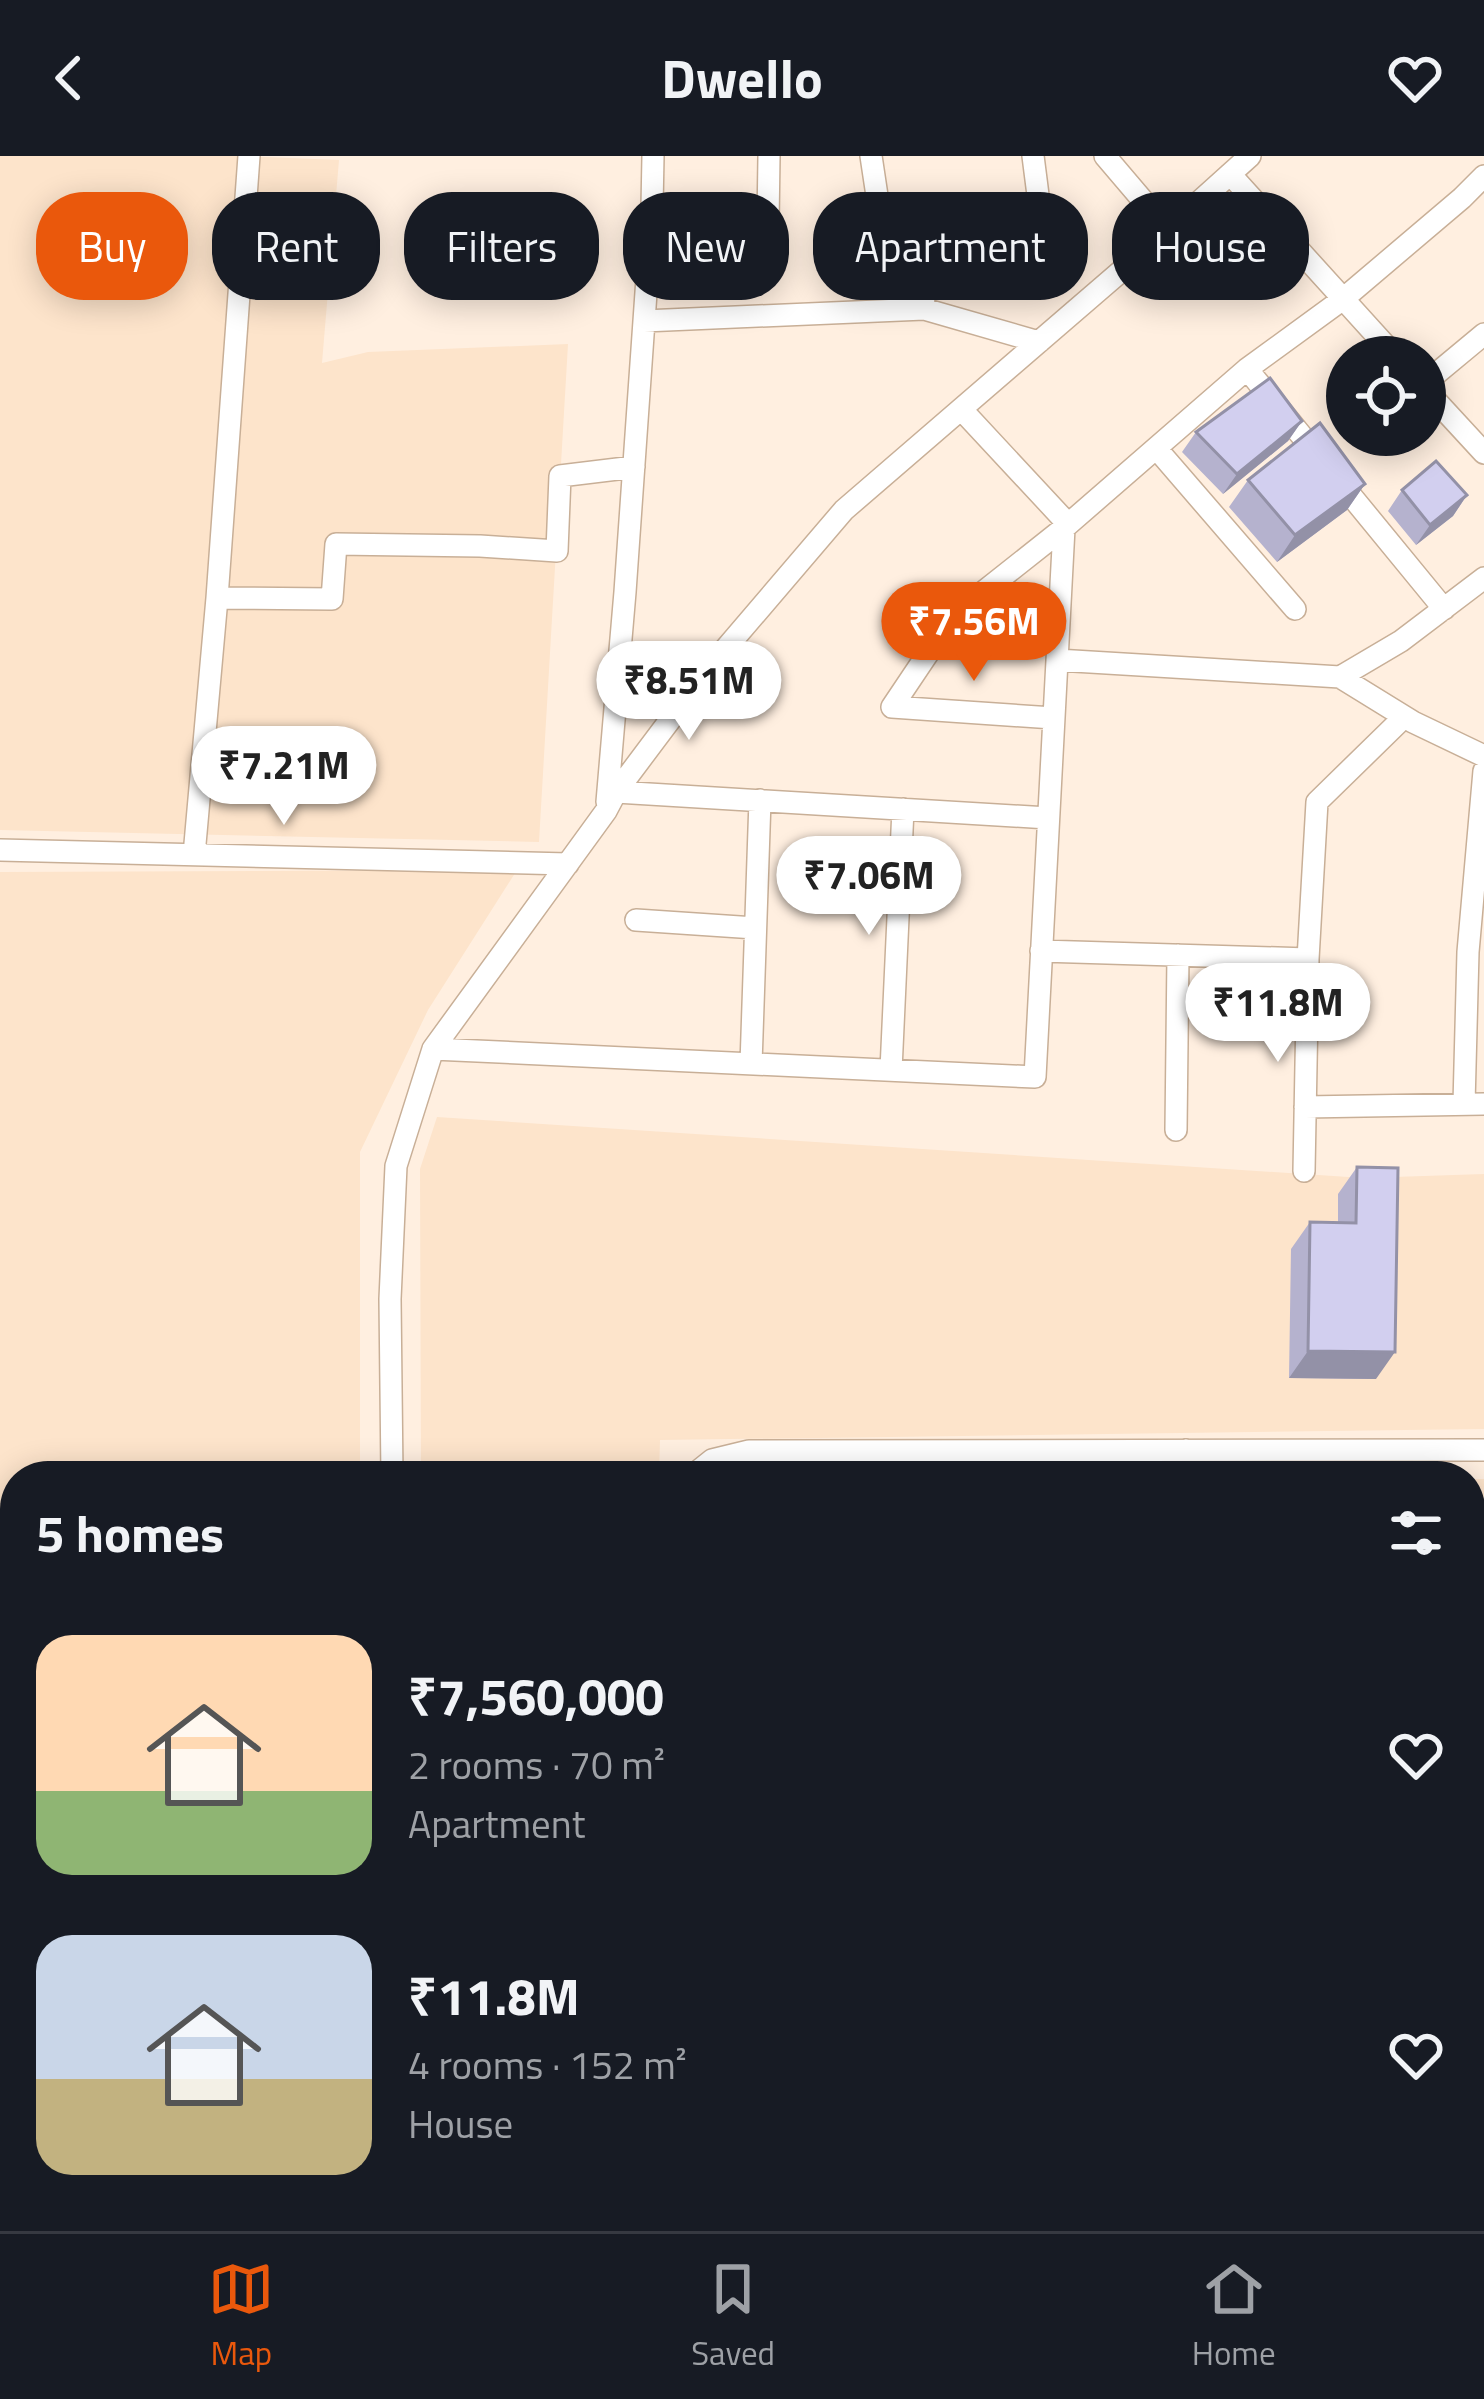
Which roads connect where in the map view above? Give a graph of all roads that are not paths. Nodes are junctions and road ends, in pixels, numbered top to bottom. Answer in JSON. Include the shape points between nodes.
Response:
{"nodes":[{"id":1,"x":249,"y":156,"type":"edge"},
{"id":2,"x":653,"y":156,"type":"edge"},
{"id":3,"x":769,"y":156,"type":"edge"},
{"id":4,"x":871,"y":156,"type":"edge"},
{"id":5,"x":1033,"y":156,"type":"edge"},
{"id":6,"x":1105,"y":156,"type":"edge"},
{"id":7,"x":1250,"y":156,"type":"edge"},
{"id":8,"x":1230,"y":174,"type":"junction"},
{"id":9,"x":1484,"y":176,"type":"edge"},
{"id":10,"x":768,"y":192,"type":"edge"},
{"id":11,"x":1038,"y":192,"type":"edge"},
{"id":12,"x":1136,"y":192,"type":"edge"},
{"id":13,"x":1210,"y":192,"type":"edge"},
{"id":14,"x":1112,"y":279,"type":"edge"},
{"id":15,"x":1343,"y":299,"type":"junction"},
{"id":16,"x":924,"y":310,"type":"junction"},
{"id":17,"x":644,"y":321,"type":"junction"},
{"id":18,"x":1484,"y":334,"type":"edge"},
{"id":19,"x":1377,"y":336,"type":"edge"},
{"id":20,"x":1039,"y":342,"type":"junction"},
{"id":21,"x":1446,"y":367,"type":"edge"},
{"id":22,"x":1247,"y":369,"type":"junction"},
{"id":23,"x":962,"y":409,"type":"junction"},
{"id":24,"x":1446,"y":410,"type":"edge"},
{"id":25,"x":1156,"y":448,"type":"junction"},
{"id":26,"x":1484,"y":453,"type":"edge"},
{"id":27,"x":634,"y":467,"type":"junction"},
{"id":28,"x":1066,"y":526,"type":"junction"},
{"id":29,"x":1484,"y":578,"type":"edge"},
{"id":30,"x":217,"y":598,"type":"junction"},
{"id":31,"x":1295,"y":609,"type":"dead end"},
{"id":32,"x":1444,"y":609,"type":"junction"},
{"id":33,"x":1057,"y":660,"type":"junction"},
{"id":34,"x":1340,"y":677,"type":"junction"},
{"id":35,"x":1404,"y":717,"type":"junction"},
{"id":36,"x":1054,"y":718,"type":"junction"},
{"id":37,"x":1484,"y":756,"type":"edge"},
{"id":38,"x":1484,"y":771,"type":"edge"},
{"id":39,"x":760,"y":800,"type":"junction"},
{"id":40,"x":611,"y":801,"type":"junction"},
{"id":41,"x":903,"y":809,"type":"junction"},
{"id":42,"x":1048,"y":818,"type":"junction"},
{"id":43,"x":0,"y":850,"type":"edge"},
{"id":44,"x":194,"y":855,"type":"junction"},
{"id":45,"x":568,"y":864,"type":"junction"},
{"id":46,"x":635,"y":920,"type":"dead end"},
{"id":47,"x":755,"y":928,"type":"junction"},
{"id":48,"x":1041,"y":951,"type":"junction"},
{"id":49,"x":1476,"y":952,"type":"edge"},
{"id":50,"x":1178,"y":955,"type":"junction"},
{"id":51,"x":1308,"y":959,"type":"junction"},
{"id":52,"x":433,"y":1049,"type":"junction"},
{"id":53,"x":751,"y":1064,"type":"junction"},
{"id":54,"x":891,"y":1070,"type":"junction"},
{"id":55,"x":1474,"y":1104,"type":"edge"},
{"id":56,"x":1305,"y":1107,"type":"junction"},
{"id":57,"x":1176,"y":1130,"type":"dead end"},
{"id":58,"x":1304,"y":1172,"type":"dead end"},
{"id":59,"x":1186,"y":1450,"type":"junction"},
{"id":60,"x":1484,"y":1450,"type":"edge"},
{"id":61,"x":392,"y":1461,"type":"edge"},
{"id":62,"x":711,"y":1461,"type":"edge"},
{"id":63,"x":1186,"y":1461,"type":"edge"}],
"edges":[{"from":1,"to":30,"type":"street"},
{"from":2,"to":17,"type":"street"},
{"from":3,"to":10,"type":"street"},
{"from":4,"to":16,"type":"street","via":[[882,229],[922,257]]},
{"from":5,"to":11,"type":"street"},
{"from":6,"to":12,"type":"street"},
{"from":7,"to":8,"type":"street"},
{"from":8,"to":13,"type":"street"},
{"from":8,"to":15,"type":"street"},
{"from":9,"to":15,"type":"street"},
{"from":14,"to":20,"type":"street"},
{"from":15,"to":19,"type":"street"},
{"from":15,"to":22,"type":"street"},
{"from":16,"to":17,"type":"street"},
{"from":16,"to":20,"type":"street"},
{"from":17,"to":27,"type":"street"},
{"from":18,"to":21,"type":"street"},
{"from":20,"to":23,"type":"street"},
{"from":22,"to":25,"type":"street"},
{"from":22,"to":32,"type":"street"},
{"from":23,"to":28,"type":"street"},
{"from":23,"to":40,"type":"street","via":[[844,510],[709,668]]},
{"from":24,"to":26,"type":"street"},
{"from":25,"to":28,"type":"street"},
{"from":25,"to":31,"type":"street"},
{"from":27,"to":30,"type":"street","via":[[560,476],[556,551],[336,544],[332,599]]},
{"from":27,"to":40,"type":"street"},
{"from":28,"to":33,"type":"street"},
{"from":28,"to":36,"type":"street","via":[[952,616],[892,707]]},
{"from":29,"to":32,"type":"street"},
{"from":30,"to":44,"type":"street"},
{"from":32,"to":34,"type":"street"},
{"from":33,"to":34,"type":"street"},
{"from":33,"to":36,"type":"street"},
{"from":34,"to":35,"type":"street"},
{"from":35,"to":37,"type":"street"},
{"from":35,"to":51,"type":"street","via":[[1317,802]]},
{"from":36,"to":42,"type":"street"},
{"from":38,"to":49,"type":"street"},
{"from":39,"to":40,"type":"street"},
{"from":39,"to":41,"type":"street"},
{"from":39,"to":47,"type":"street"},
{"from":40,"to":45,"type":"street"},
{"from":41,"to":42,"type":"street"},
{"from":41,"to":54,"type":"street"},
{"from":42,"to":48,"type":"street"},
{"from":43,"to":44,"type":"street"},
{"from":44,"to":45,"type":"street"},
{"from":45,"to":52,"type":"street"},
{"from":46,"to":47,"type":"street"},
{"from":47,"to":53,"type":"street"},
{"from":48,"to":50,"type":"street"},
{"from":48,"to":54,"type":"street","via":[[1035,1077]]},
{"from":49,"to":55,"type":"street"},
{"from":50,"to":51,"type":"street"},
{"from":50,"to":57,"type":"street"},
{"from":51,"to":56,"type":"street"},
{"from":52,"to":53,"type":"street"},
{"from":52,"to":61,"type":"street","via":[[397,1166]]},
{"from":53,"to":54,"type":"street"},
{"from":55,"to":56,"type":"street"},
{"from":56,"to":58,"type":"street"},
{"from":59,"to":60,"type":"street"},
{"from":59,"to":62,"type":"street","via":[[749,1451]]},
{"from":59,"to":63,"type":"street"}]}
